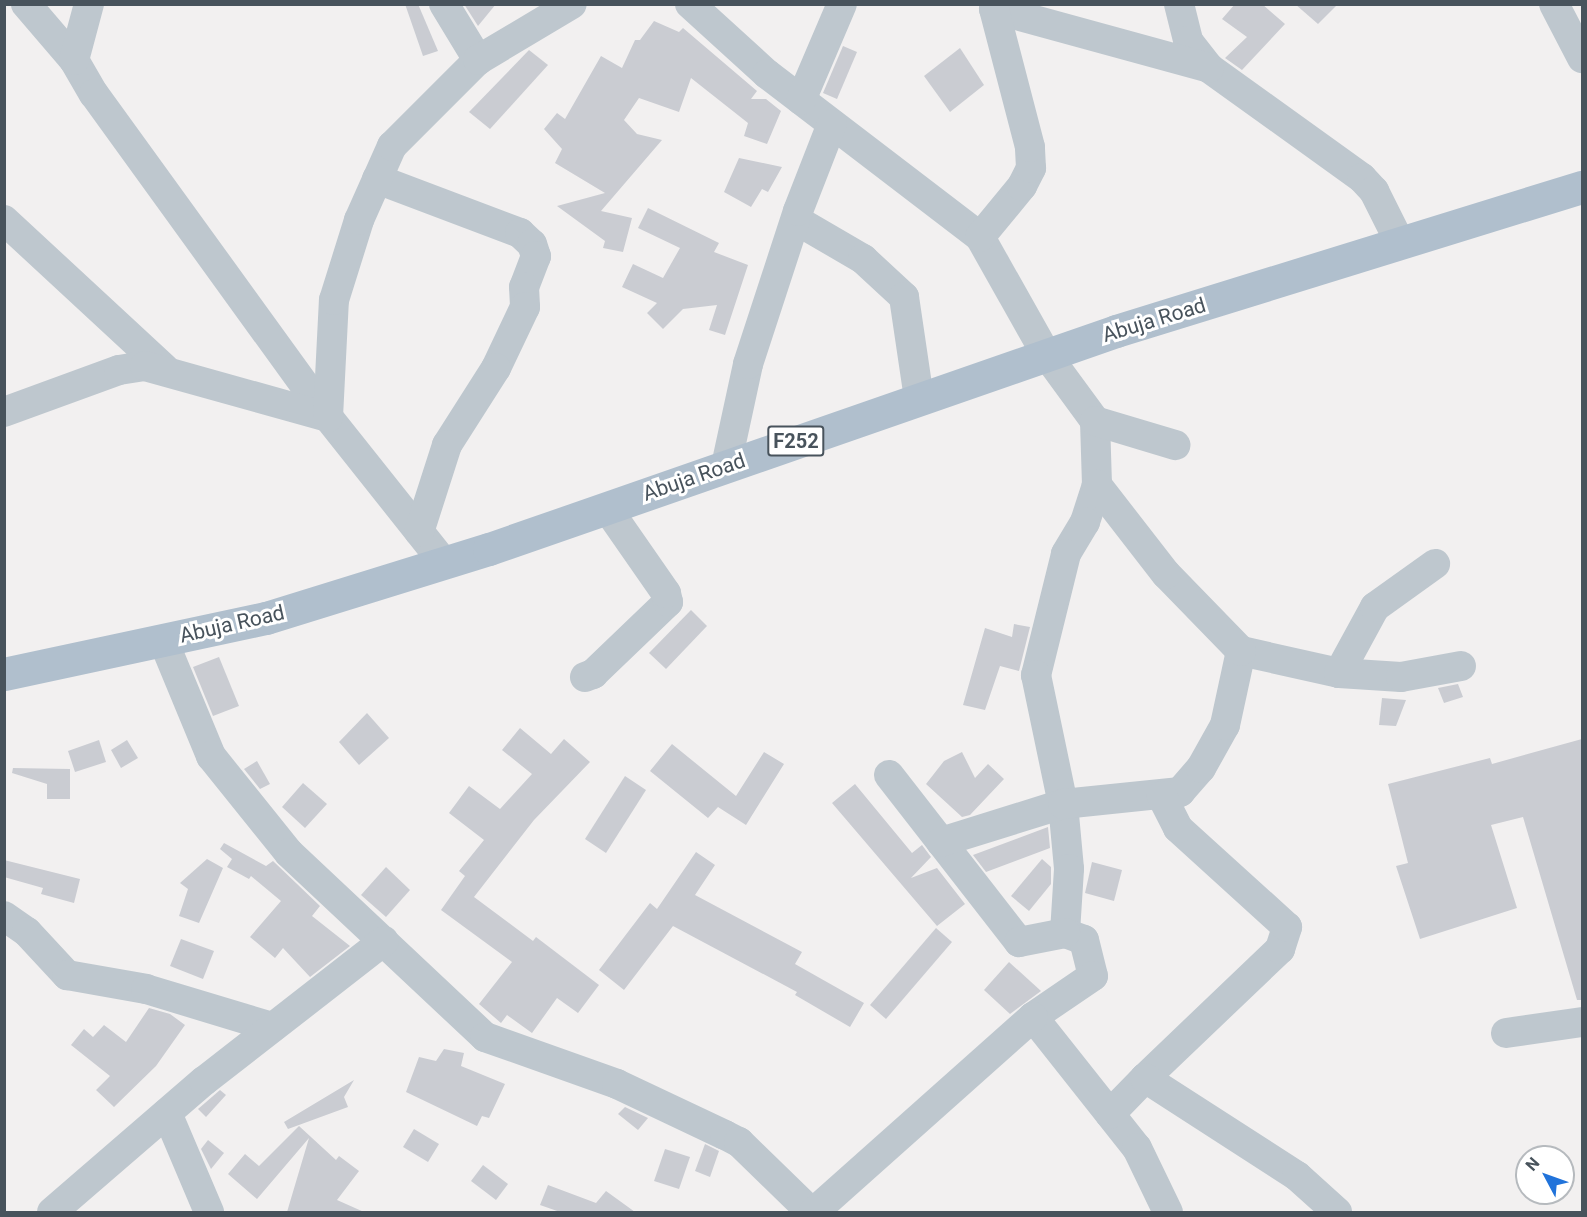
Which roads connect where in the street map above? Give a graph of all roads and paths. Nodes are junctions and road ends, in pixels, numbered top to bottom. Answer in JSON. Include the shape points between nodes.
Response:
{"nodes":[{"id":1,"x":26,"y":4,"type":"edge"},
{"id":2,"x":89,"y":4,"type":"edge"},
{"id":3,"x":444,"y":4,"type":"edge"},
{"id":4,"x":572,"y":4,"type":"edge"},
{"id":5,"x":690,"y":4,"type":"edge"},
{"id":6,"x":842,"y":4,"type":"edge"},
{"id":7,"x":1179,"y":4,"type":"edge"},
{"id":8,"x":1554,"y":4,"type":"edge"},
{"id":9,"x":994,"y":6,"type":"edge"},
{"id":10,"x":1582,"y":58,"type":"edge"},
{"id":11,"x":75,"y":60,"type":"junction"},
{"id":12,"x":478,"y":60,"type":"junction"},
{"id":13,"x":1209,"y":68,"type":"junction"},
{"id":14,"x":801,"y":100,"type":"junction"},
{"id":15,"x":832,"y":124,"type":"junction"},
{"id":16,"x":378,"y":179,"type":"junction"},
{"id":17,"x":1582,"y":187,"type":"edge"},
{"id":18,"x":4,"y":220,"type":"edge"},
{"id":19,"x":796,"y":220,"type":"junction"},
{"id":20,"x":980,"y":237,"type":"junction"},
{"id":21,"x":1400,"y":243,"type":"junction"},
{"id":22,"x":1046,"y":354,"type":"junction"},
{"id":23,"x":165,"y":369,"type":"junction"},
{"id":24,"x":919,"y":398,"type":"junction"},
{"id":25,"x":4,"y":412,"type":"edge"},
{"id":26,"x":328,"y":417,"type":"junction"},
{"id":27,"x":1095,"y":421,"type":"junction"},
{"id":28,"x":1175,"y":445,"type":"dead end"},
{"id":29,"x":726,"y":466,"type":"junction"},
{"id":30,"x":1098,"y":485,"type":"junction"},
{"id":31,"x":607,"y":508,"type":"junction"},
{"id":32,"x":419,"y":532,"type":"junction"},
{"id":33,"x":444,"y":563,"type":"junction"},
{"id":34,"x":1435,"y":564,"type":"dead end"},
{"id":35,"x":163,"y":640,"type":"junction"},
{"id":36,"x":1241,"y":651,"type":"junction"},
{"id":37,"x":1461,"y":666,"type":"dead end"},
{"id":38,"x":4,"y":674,"type":"edge"},
{"id":39,"x":1339,"y":674,"type":"junction"},
{"id":40,"x":585,"y":677,"type":"dead end"},
{"id":41,"x":889,"y":775,"type":"dead end"},
{"id":42,"x":1162,"y":796,"type":"junction"},
{"id":43,"x":1063,"y":804,"type":"junction"},
{"id":44,"x":941,"y":842,"type":"junction"},
{"id":45,"x":4,"y":916,"type":"edge"},
{"id":46,"x":1065,"y":933,"type":"junction"},
{"id":47,"x":384,"y":941,"type":"junction"},
{"id":48,"x":1033,"y":1017,"type":"junction"},
{"id":49,"x":1582,"y":1022,"type":"edge"},
{"id":50,"x":272,"y":1027,"type":"junction"},
{"id":51,"x":1506,"y":1033,"type":"dead end"},
{"id":52,"x":1145,"y":1078,"type":"junction"},
{"id":53,"x":167,"y":1113,"type":"junction"},
{"id":54,"x":1110,"y":1114,"type":"junction"},
{"id":55,"x":52,"y":1212,"type":"edge"},
{"id":56,"x":209,"y":1212,"type":"edge"},
{"id":57,"x":813,"y":1212,"type":"edge"},
{"id":58,"x":1168,"y":1212,"type":"edge"},
{"id":59,"x":1337,"y":1212,"type":"edge"}],
"edges":[{"from":1,"to":11,"type":"street"},
{"from":2,"to":11,"type":"street"},
{"from":3,"to":12,"type":"street"},
{"from":4,"to":12,"type":"street"},
{"from":5,"to":14,"type":"street"},
{"from":6,"to":14,"type":"street"},
{"from":7,"to":13,"type":"street","via":[[1188,41]]},
{"from":8,"to":10,"type":"street"},
{"from":9,"to":13,"type":"street"},
{"from":9,"to":20,"type":"street","via":[[1030,147],[1031,168],[1022,186]]},
{"from":11,"to":26,"type":"street","via":[[101,104]]},
{"from":12,"to":16,"type":"street","via":[[392,146]]},
{"from":13,"to":21,"type":"street","via":[[1362,178],[1374,191]]},
{"from":14,"to":15,"type":"street"},
{"from":15,"to":19,"type":"street"},
{"from":15,"to":20,"type":"street"},
{"from":16,"to":26,"type":"street","via":[[359,220],[334,300]]},
{"from":16,"to":32,"type":"street","via":[[520,233],[536,256],[524,287],[525,307],[496,368],[447,445]]},
{"from":17,"to":21,"type":"main road","name":"Abuja Road","number":"F252"},
{"from":18,"to":23,"type":"street"},
{"from":19,"to":24,"type":"street","via":[[862,259],[904,297]]},
{"from":19,"to":29,"type":"street","via":[[748,364]]},
{"from":20,"to":22,"type":"street"},
{"from":21,"to":22,"type":"main road","name":"Abuja Road","number":"F252"},
{"from":22,"to":24,"type":"main road","name":"Abuja Road","number":"F252"},
{"from":22,"to":27,"type":"street"},
{"from":23,"to":25,"type":"street","via":[[119,369]]},
{"from":23,"to":26,"type":"street"},
{"from":24,"to":29,"type":"main road","name":"Abuja Road","number":"F252"},
{"from":26,"to":32,"type":"street"},
{"from":27,"to":28,"type":"street"},
{"from":27,"to":30,"type":"street"},
{"from":29,"to":31,"type":"main road","name":"Abuja Road","number":"F252"},
{"from":30,"to":36,"type":"street","via":[[1166,574]]},
{"from":30,"to":43,"type":"street","via":[[1085,522],[1066,554],[1036,675]]},
{"from":31,"to":33,"type":"main road","name":"Abuja Road","number":"F252"},
{"from":31,"to":40,"type":"street","via":[[666,593],[668,602],[593,674]]},
{"from":32,"to":33,"type":"street"},
{"from":33,"to":35,"type":"main road","name":"Abuja Road","number":"F252","via":[[266,618]]},
{"from":34,"to":39,"type":"street","via":[[1375,608]]},
{"from":35,"to":38,"type":"main road","name":"Abuja Road","number":"F252"},
{"from":35,"to":47,"type":"street","via":[[211,756],[289,853]]},
{"from":36,"to":39,"type":"street"},
{"from":36,"to":42,"type":"street","via":[[1226,725],[1201,768],[1180,792]]},
{"from":37,"to":39,"type":"street","via":[[1401,677]]},
{"from":41,"to":44,"type":"street"},
{"from":42,"to":43,"type":"street"},
{"from":42,"to":52,"type":"street","via":[[1178,828],[1287,927],[1280,949]]},
{"from":43,"to":44,"type":"street"},
{"from":43,"to":46,"type":"street","via":[[1069,870]]},
{"from":44,"to":46,"type":"street","via":[[1019,942]]},
{"from":45,"to":50,"type":"street","via":[[27,932],[67,975],[146,989]]},
{"from":46,"to":48,"type":"street","via":[[1084,940],[1093,976]]},
{"from":47,"to":50,"type":"street"},
{"from":47,"to":57,"type":"street","via":[[485,1037],[616,1084],[725,1134],[739,1142]]},
{"from":48,"to":54,"type":"street"},
{"from":48,"to":57,"type":"street"},
{"from":49,"to":51,"type":"street"},
{"from":50,"to":53,"type":"street"},
{"from":52,"to":54,"type":"street"},
{"from":52,"to":59,"type":"street","via":[[1297,1176]]},
{"from":53,"to":55,"type":"street"},
{"from":53,"to":56,"type":"street"},
{"from":54,"to":58,"type":"street","via":[[1137,1148]]}]}
